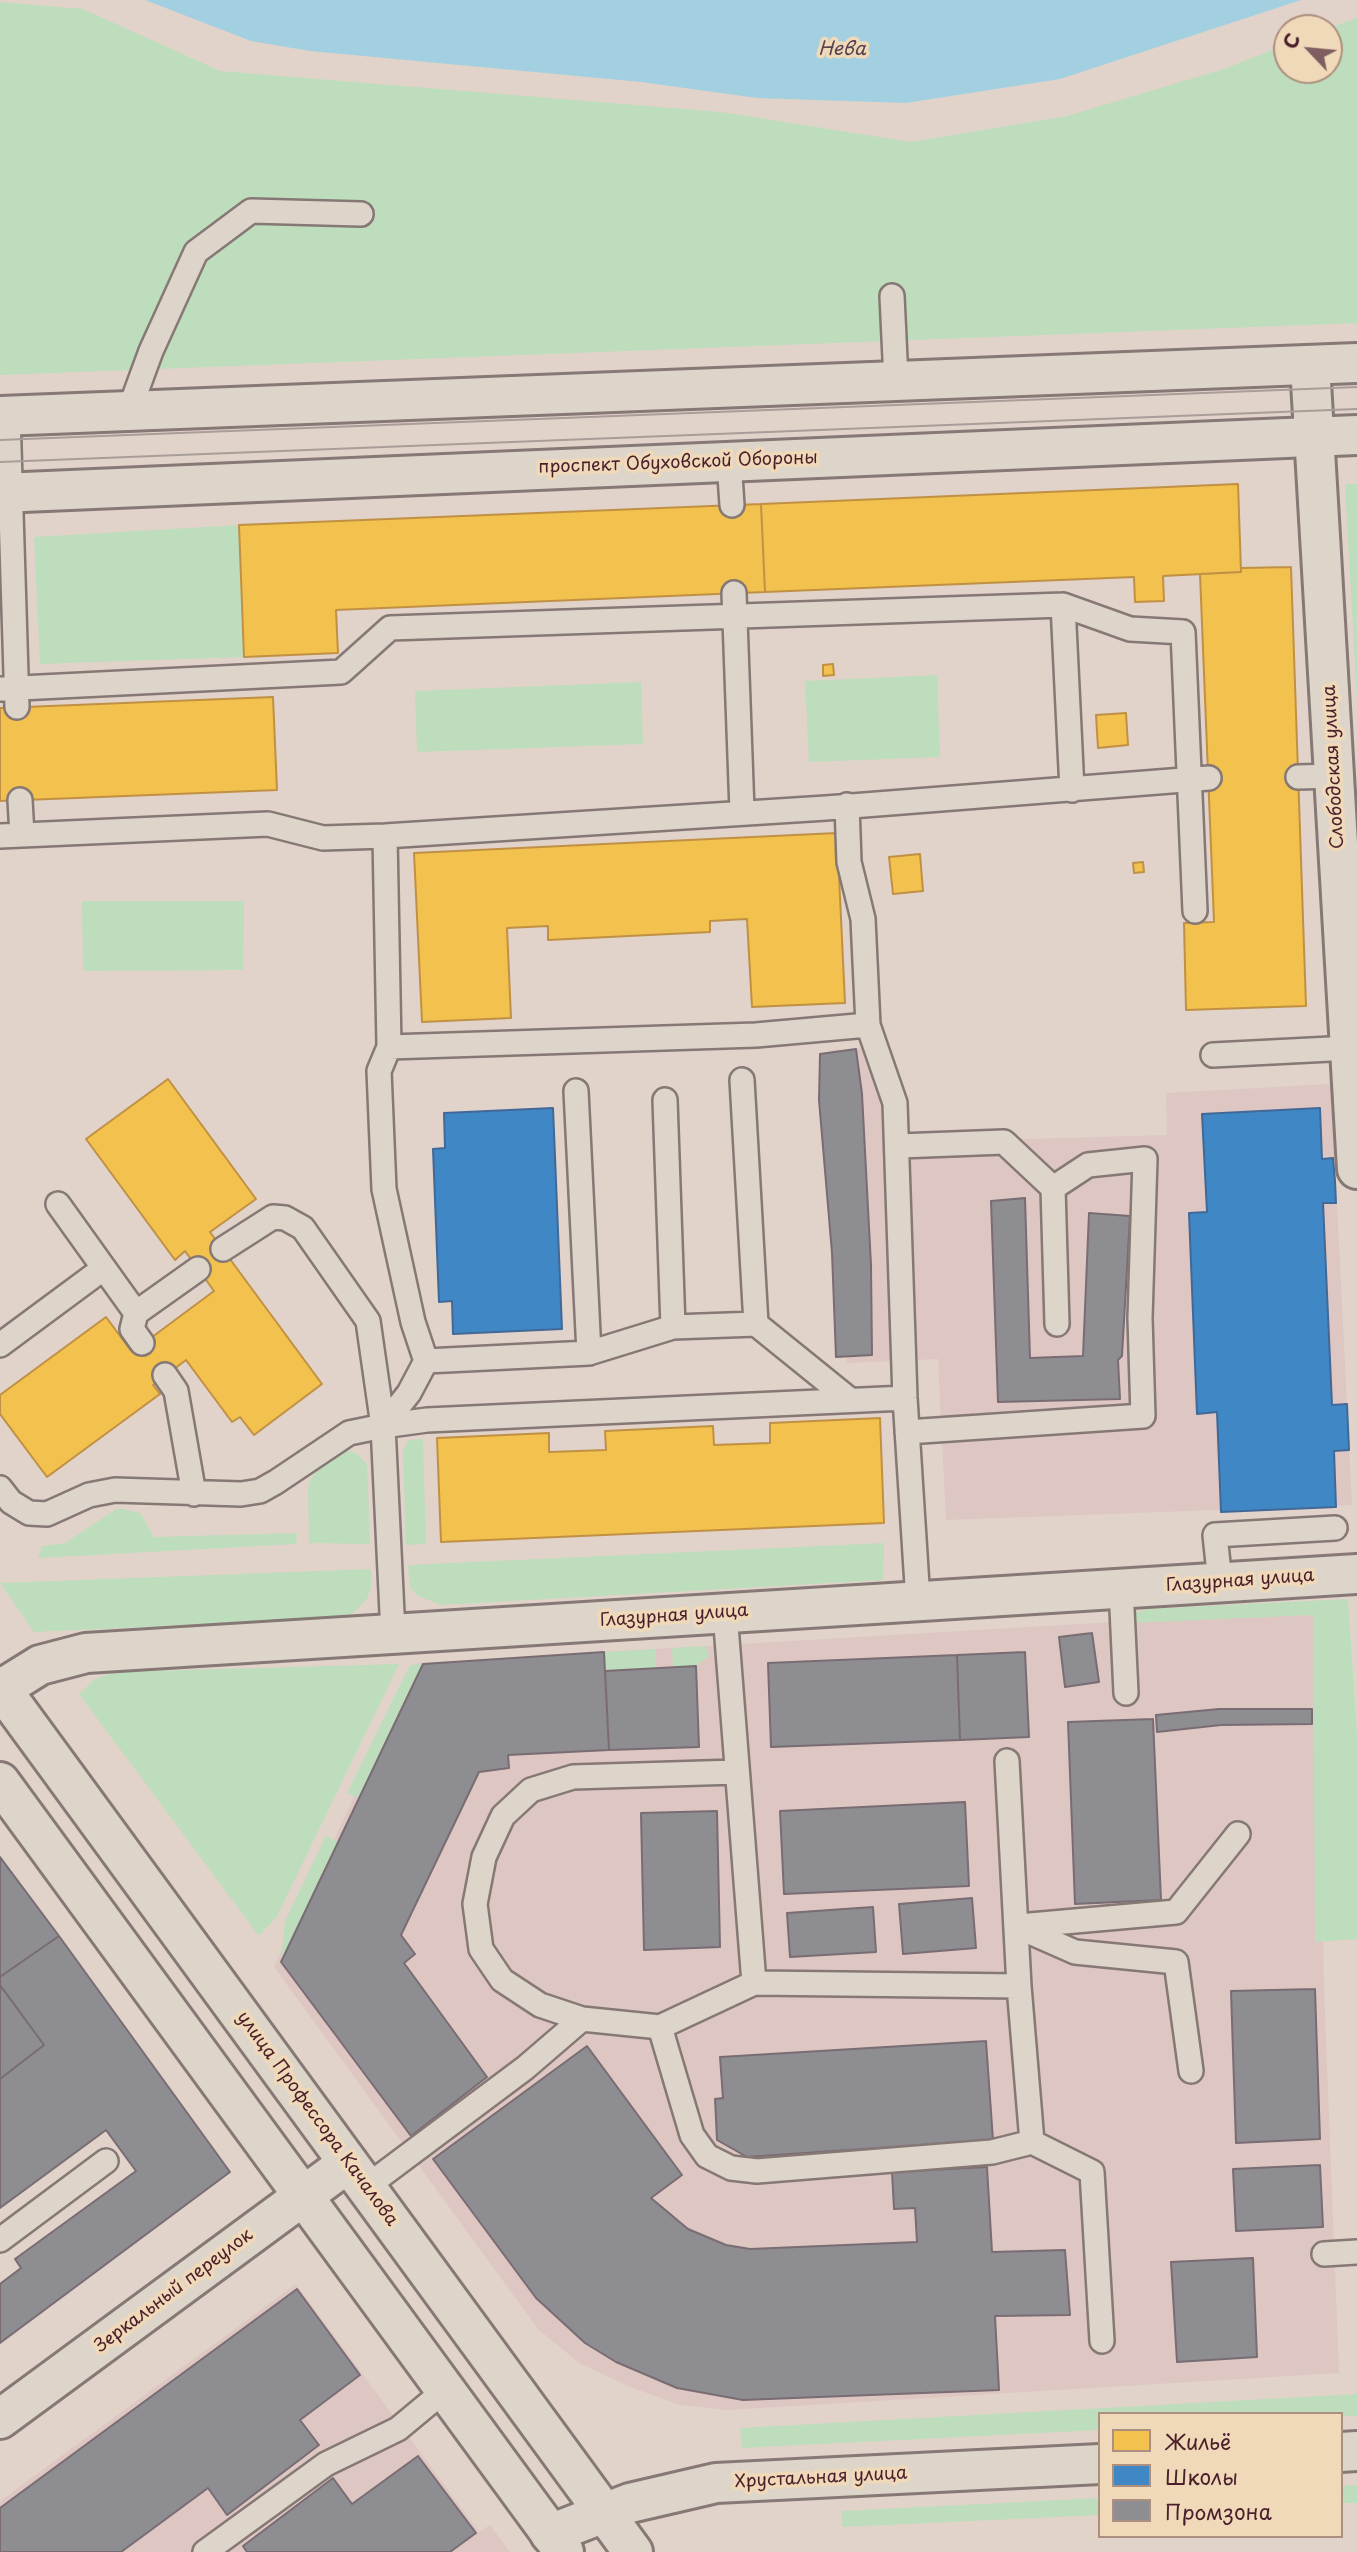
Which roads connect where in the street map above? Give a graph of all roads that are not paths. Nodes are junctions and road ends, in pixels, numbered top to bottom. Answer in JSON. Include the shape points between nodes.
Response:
{"nodes":[{"id":1,"x":361,"y":214,"type":"dead end"},
{"id":2,"x":892,"y":296,"type":"dead end"},
{"id":3,"x":1357,"y":363,"type":"edge"},
{"id":4,"x":1310,"y":365,"type":"junction"},
{"id":5,"x":896,"y":380,"type":"junction"},
{"id":6,"x":129,"y":411,"type":"junction"},
{"id":7,"x":4,"y":416,"type":"edge"},
{"id":8,"x":1357,"y":435,"type":"edge"},
{"id":9,"x":1315,"y":437,"type":"junction"},
{"id":10,"x":729,"y":461,"type":"junction"},
{"id":11,"x":6,"y":493,"type":"edge"},
{"id":12,"x":732,"y":505,"type":"dead end"},
{"id":13,"x":734,"y":593,"type":"dead end"},
{"id":14,"x":1063,"y":605,"type":"junction"},
{"id":15,"x":734,"y":617,"type":"junction"},
{"id":16,"x":11,"y":695,"type":"edge"},
{"id":17,"x":1198,"y":779,"type":"junction"},
{"id":18,"x":1072,"y":790,"type":"junction"},
{"id":19,"x":20,"y":800,"type":"dead end"},
{"id":20,"x":847,"y":805,"type":"junction"},
{"id":21,"x":742,"y":811,"type":"junction"},
{"id":22,"x":11,"y":836,"type":"edge"},
{"id":23,"x":385,"y":836,"type":"junction"},
{"id":24,"x":1195,"y":911,"type":"dead end"},
{"id":25,"x":868,"y":1024,"type":"junction"},
{"id":26,"x":389,"y":1047,"type":"junction"},
{"id":27,"x":1350,"y":1048,"type":"junction"},
{"id":28,"x":1213,"y":1055,"type":"dead end"},
{"id":29,"x":743,"y":1080,"type":"dead end"},
{"id":30,"x":576,"y":1091,"type":"dead end"},
{"id":31,"x":665,"y":1101,"type":"dead end"},
{"id":32,"x":899,"y":1146,"type":"junction"},
{"id":33,"x":1357,"y":1168,"type":"edge"},
{"id":34,"x":1053,"y":1188,"type":"junction"},
{"id":35,"x":58,"y":1204,"type":"dead end"},
{"id":36,"x":223,"y":1250,"type":"dead end"},
{"id":37,"x":104,"y":1268,"type":"junction"},
{"id":38,"x":198,"y":1269,"type":"dead end"},
{"id":39,"x":136,"y":1313,"type":"junction"},
{"id":40,"x":756,"y":1324,"type":"junction"},
{"id":41,"x":1057,"y":1324,"type":"dead end"},
{"id":42,"x":674,"y":1328,"type":"junction"},
{"id":43,"x":142,"y":1343,"type":"dead end"},
{"id":44,"x":0,"y":1345,"type":"edge"},
{"id":45,"x":589,"y":1353,"type":"junction"},
{"id":46,"x":426,"y":1361,"type":"junction"},
{"id":47,"x":165,"y":1375,"type":"dead end"},
{"id":48,"x":905,"y":1398,"type":"junction"},
{"id":49,"x":850,"y":1400,"type":"junction"},
{"id":50,"x":383,"y":1426,"type":"junction"},
{"id":51,"x":907,"y":1432,"type":"junction"},
{"id":52,"x":0,"y":1488,"type":"edge"},
{"id":53,"x":194,"y":1494,"type":"junction"},
{"id":54,"x":1335,"y":1528,"type":"dead end"},
{"id":55,"x":1357,"y":1574,"type":"edge"},
{"id":56,"x":1220,"y":1582,"type":"junction"},
{"id":57,"x":1121,"y":1588,"type":"junction"},
{"id":58,"x":918,"y":1601,"type":"junction"},
{"id":59,"x":725,"y":1613,"type":"junction"},
{"id":60,"x":393,"y":1634,"type":"junction"},
{"id":61,"x":0,"y":1689,"type":"edge"},
{"id":62,"x":1126,"y":1693,"type":"dead end"},
{"id":63,"x":1007,"y":1760,"type":"dead end"},
{"id":64,"x":736,"y":1772,"type":"junction"},
{"id":65,"x":0,"y":1782,"type":"edge"},
{"id":66,"x":1238,"y":1834,"type":"dead end"},
{"id":67,"x":1016,"y":1926,"type":"junction"},
{"id":68,"x":754,"y":1983,"type":"junction"},
{"id":69,"x":1019,"y":1986,"type":"junction"},
{"id":70,"x":582,"y":2019,"type":"junction"},
{"id":71,"x":660,"y":2027,"type":"junction"},
{"id":72,"x":1191,"y":2071,"type":"dead end"},
{"id":73,"x":1032,"y":2142,"type":"junction"},
{"id":74,"x":106,"y":2161,"type":"dead end"},
{"id":75,"x":357,"y":2175,"type":"junction"},
{"id":76,"x":304,"y":2197,"type":"junction"},
{"id":77,"x":0,"y":2240,"type":"edge"},
{"id":78,"x":1357,"y":2252,"type":"edge"},
{"id":79,"x":1324,"y":2254,"type":"dead end"},
{"id":80,"x":1102,"y":2342,"type":"dead end"},
{"id":81,"x":445,"y":2390,"type":"junction"},
{"id":82,"x":0,"y":2419,"type":"edge"},
{"id":83,"x":1098,"y":2464,"type":"edge"},
{"id":84,"x":604,"y":2512,"type":"junction"},
{"id":85,"x":557,"y":2543,"type":"edge"},
{"id":86,"x":205,"y":2552,"type":"edge"},
{"id":87,"x":633,"y":2552,"type":"edge"}],
"edges":[{"from":1,"to":6,"type":"lane","via":[[251,211],[196,253]]},
{"from":2,"to":5,"type":"lane"},
{"from":3,"to":4,"type":"main road"},
{"from":4,"to":5,"type":"main road"},
{"from":4,"to":9,"type":"main road","name":"Слободская улица"},
{"from":5,"to":6,"type":"main road"},
{"from":6,"to":7,"type":"main road"},
{"from":7,"to":11,"type":"lane"},
{"from":8,"to":9,"type":"main road","name":"проспект Обуховской Обороны"},
{"from":9,"to":10,"type":"main road","name":"проспект Обуховской Обороны"},
{"from":9,"to":27,"type":"main road","name":"Слободская улица","via":[[1316,777]]},
{"from":10,"to":11,"type":"main road","name":"проспект Обуховской Обороны"},
{"from":10,"to":12,"type":"lane"},
{"from":11,"to":16,"type":"lane"},
{"from":13,"to":15,"type":"lane"},
{"from":14,"to":15,"type":"lane"},
{"from":14,"to":17,"type":"lane","via":[[1129,629],[1183,632]]},
{"from":14,"to":18,"type":"lane"},
{"from":15,"to":16,"type":"lane","via":[[390,628],[341,672]]},
{"from":15,"to":21,"type":"lane"},
{"from":17,"to":18,"type":"lane"},
{"from":17,"to":24,"type":"lane"},
{"from":18,"to":20,"type":"lane"},
{"from":19,"to":22,"type":"lane"},
{"from":20,"to":21,"type":"lane"},
{"from":20,"to":25,"type":"lane","via":[[849,862],[863,919]]},
{"from":21,"to":23,"type":"lane"},
{"from":22,"to":23,"type":"lane","via":[[268,824],[323,838]]},
{"from":23,"to":26,"type":"lane"},
{"from":25,"to":26,"type":"lane","via":[[756,1035]]},
{"from":25,"to":32,"type":"lane","via":[[895,1103]]},
{"from":26,"to":46,"type":"lane","via":[[379,1072],[384,1189]]},
{"from":27,"to":28,"type":"lane"},
{"from":27,"to":33,"type":"main road","name":"Слободская улица"},
{"from":29,"to":40,"type":"lane"},
{"from":30,"to":45,"type":"lane"},
{"from":31,"to":42,"type":"lane"},
{"from":32,"to":34,"type":"lane","via":[[1004,1142]]},
{"from":32,"to":48,"type":"lane"},
{"from":34,"to":41,"type":"lane"},
{"from":34,"to":51,"type":"lane","via":[[1088,1165],[1145,1159],[1140,1318],[1143,1416]]},
{"from":35,"to":37,"type":"lane"},
{"from":36,"to":50,"type":"lane","via":[[273,1217],[303,1228],[368,1321]]},
{"from":37,"to":39,"type":"lane"},
{"from":37,"to":44,"type":"lane"},
{"from":38,"to":39,"type":"lane"},
{"from":39,"to":43,"type":"lane","via":[[132,1329]]},
{"from":40,"to":42,"type":"lane"},
{"from":40,"to":49,"type":"lane"},
{"from":42,"to":45,"type":"lane"},
{"from":45,"to":46,"type":"lane"},
{"from":46,"to":50,"type":"lane"},
{"from":47,"to":53,"type":"lane","via":[[176,1391]]},
{"from":48,"to":49,"type":"lane"},
{"from":48,"to":51,"type":"lane"},
{"from":49,"to":50,"type":"lane","via":[[427,1420]]},
{"from":50,"to":53,"type":"lane","via":[[349,1433],[260,1491]]},
{"from":50,"to":60,"type":"lane"},
{"from":51,"to":58,"type":"lane"},
{"from":52,"to":53,"type":"lane","via":[[29,1513],[47,1514],[89,1495],[115,1490]]},
{"from":54,"to":56,"type":"lane","via":[[1215,1535]]},
{"from":55,"to":56,"type":"main road","name":"Глазурная улица"},
{"from":56,"to":57,"type":"main road","name":"Глазурная улица"},
{"from":57,"to":58,"type":"main road","name":"Глазурная улица"},
{"from":57,"to":62,"type":"lane"},
{"from":58,"to":59,"type":"main road","name":"Глазурная улица"},
{"from":59,"to":60,"type":"main road","name":"Глазурная улица"},
{"from":59,"to":64,"type":"lane"},
{"from":60,"to":61,"type":"main road","name":"Глазурная улица","via":[[86,1653],[40,1665]]},
{"from":61,"to":75,"type":"main road","name":"улица Профессора Качалова"},
{"from":63,"to":67,"type":"lane"},
{"from":64,"to":68,"type":"lane"},
{"from":64,"to":70,"type":"lane","via":[[573,1777],[531,1790],[503,1816],[484,1857],[475,1904],[481,1949],[502,1980],[540,2005]]},
{"from":65,"to":76,"type":"main road"},
{"from":66,"to":67,"type":"lane","via":[[1176,1912]]},
{"from":67,"to":69,"type":"lane"},
{"from":67,"to":72,"type":"lane","via":[[1075,1952],[1176,1962]]},
{"from":68,"to":69,"type":"lane"},
{"from":68,"to":71,"type":"lane"},
{"from":69,"to":73,"type":"lane"},
{"from":70,"to":71,"type":"lane"},
{"from":70,"to":75,"type":"lane","via":[[525,2068]]},
{"from":71,"to":73,"type":"lane","via":[[692,2135],[706,2156],[731,2168],[757,2171],[992,2152]]},
{"from":73,"to":80,"type":"lane","via":[[1092,2172]]},
{"from":74,"to":77,"type":"lane"},
{"from":75,"to":76,"type":"main road","name":"Зеркальный переулок"},
{"from":75,"to":84,"type":"main road","name":"улица Профессора Качалова"},
{"from":76,"to":81,"type":"main road"},
{"from":76,"to":82,"type":"main road","name":"Зеркальный переулок"},
{"from":78,"to":79,"type":"lane"},
{"from":81,"to":85,"type":"main road"},
{"from":81,"to":86,"type":"lane","via":[[398,2429],[326,2464]]},
{"from":83,"to":84,"type":"main road","name":"Хрустальная улица","via":[[716,2483]]},
{"from":84,"to":85,"type":"main road","name":"Хрустальная улица"},
{"from":84,"to":87,"type":"main road","name":"улица Профессора Качалова"}]}
